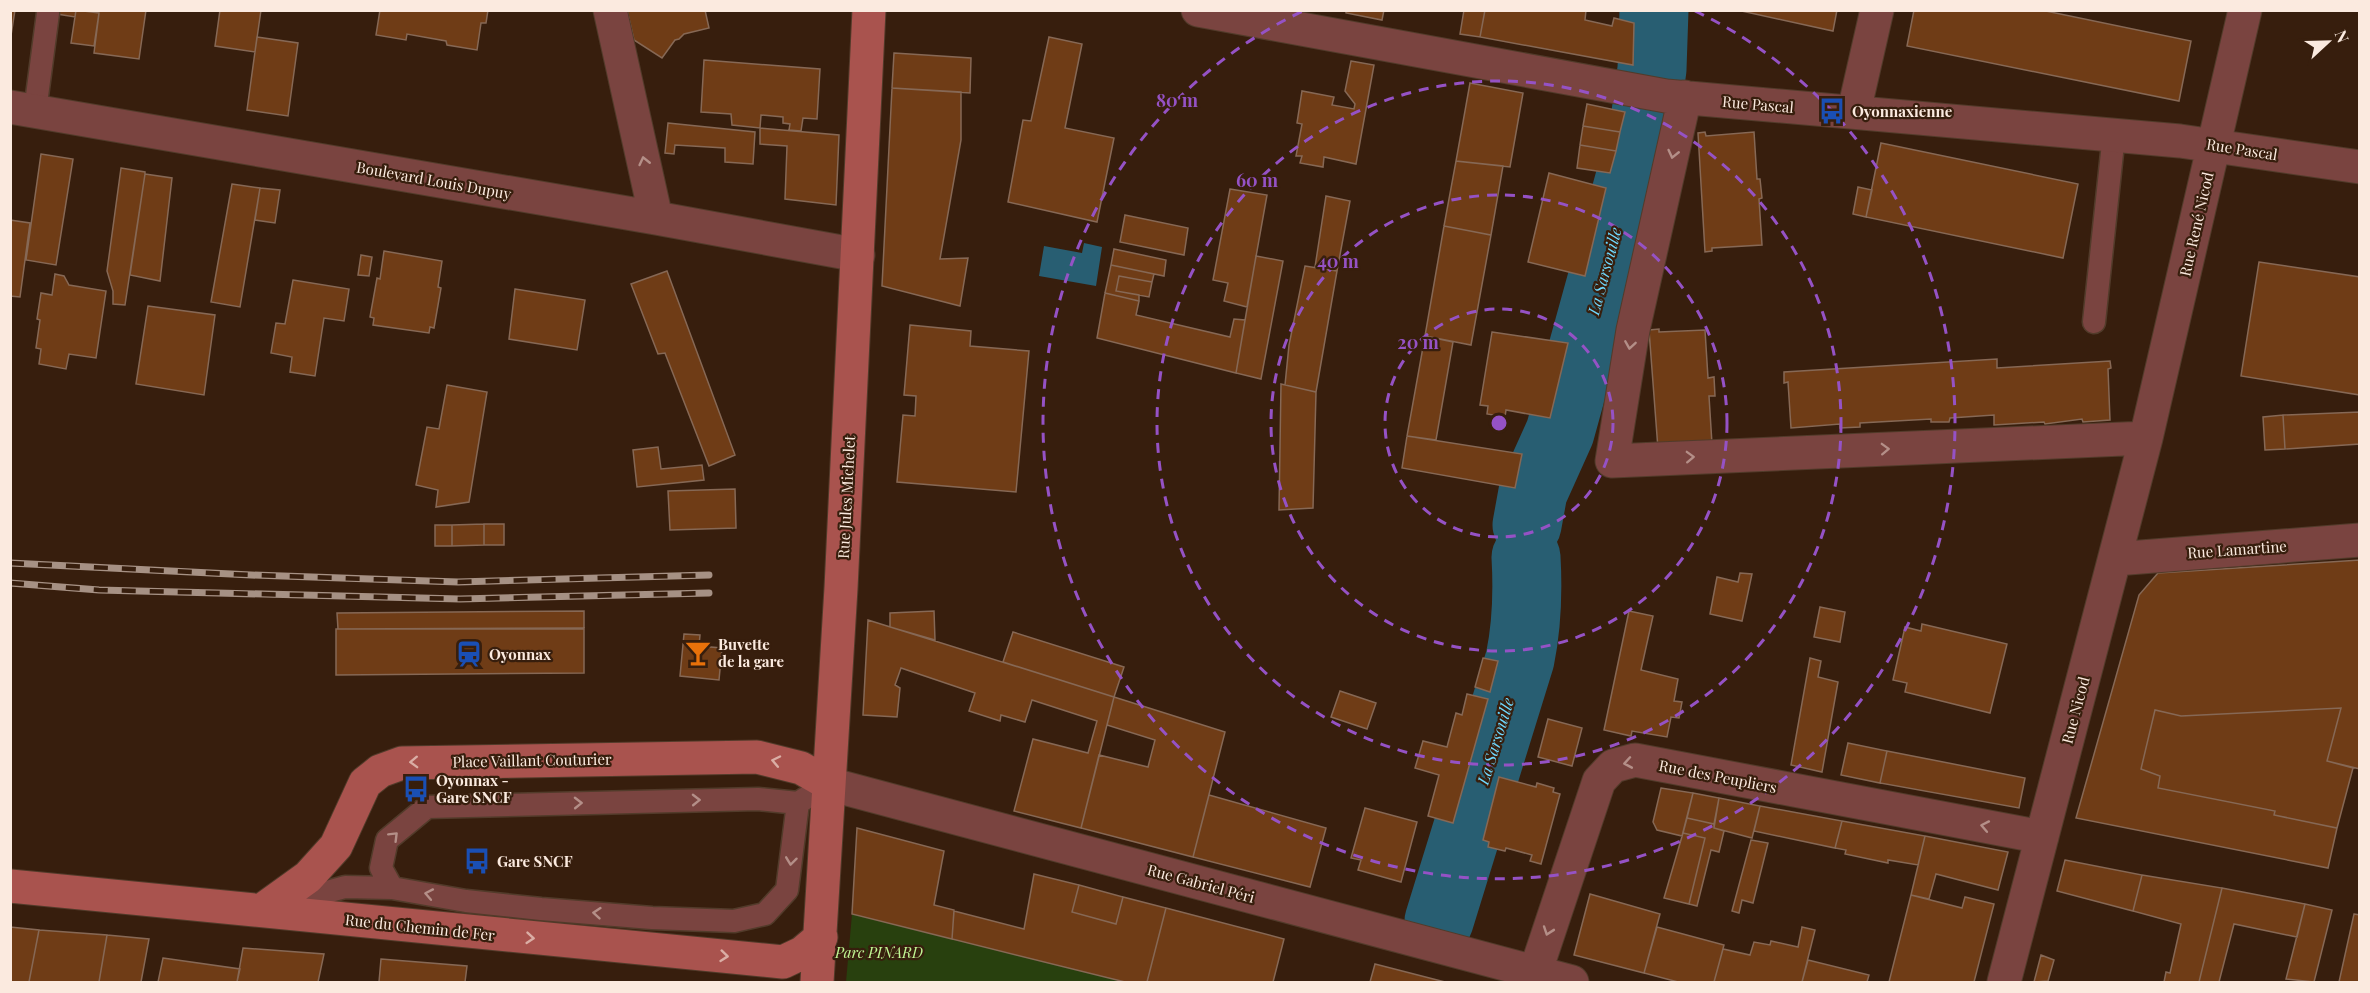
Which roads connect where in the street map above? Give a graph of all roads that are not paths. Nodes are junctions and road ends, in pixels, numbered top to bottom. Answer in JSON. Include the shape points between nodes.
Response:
{"nodes":[{"id":1,"x":610,"y":10,"type":"edge"},
{"id":2,"x":869,"y":10,"type":"edge"},
{"id":3,"x":1198,"y":10,"type":"edge"},
{"id":4,"x":1877,"y":10,"type":"edge"},
{"id":5,"x":2245,"y":10,"type":"edge"},
{"id":6,"x":48,"y":13,"type":"dead end"},
{"id":7,"x":1676,"y":97,"type":"junction"},
{"id":8,"x":23,"y":109,"type":"edge"},
{"id":9,"x":1854,"y":111,"type":"junction"},
{"id":10,"x":2114,"y":134,"type":"junction"},
{"id":11,"x":2215,"y":144,"type":"junction"},
{"id":12,"x":2360,"y":167,"type":"edge"},
{"id":13,"x":656,"y":218,"type":"junction"},
{"id":14,"x":858,"y":255,"type":"junction"},
{"id":15,"x":2094,"y":322,"type":"dead end"},
{"id":16,"x":2146,"y":438,"type":"junction"},
{"id":17,"x":2360,"y":540,"type":"edge"},
{"id":18,"x":2115,"y":559,"type":"junction"},
{"id":19,"x":829,"y":784,"type":"junction"},
{"id":20,"x":798,"y":803,"type":"junction"},
{"id":21,"x":2042,"y":837,"type":"junction"},
{"id":22,"x":10,"y":886,"type":"edge"},
{"id":23,"x":392,"y":888,"type":"junction"},
{"id":24,"x":262,"y":910,"type":"junction"},
{"id":25,"x":346,"y":919,"type":"junction"},
{"id":26,"x":820,"y":937,"type":"junction"},
{"id":27,"x":785,"y":972,"type":"edge"},
{"id":28,"x":1533,"y":978,"type":"edge"},
{"id":29,"x":817,"y":982,"type":"edge"},
{"id":30,"x":1572,"y":982,"type":"edge"},
{"id":31,"x":2004,"y":982,"type":"edge"}],
"edges":[{"from":13,"to":1,"type":"street","one_way":true},
{"from":2,"to":14,"type":"street","name":"Rue Jules Michelet"},
{"from":3,"to":7,"type":"street","name":"Rue Pascal"},
{"from":4,"to":9,"type":"street"},
{"from":5,"to":11,"type":"street","name":"Rue René Nicod"},
{"from":6,"to":8,"type":"lane"},
{"from":7,"to":9,"type":"street","name":"Rue Pascal"},
{"from":7,"to":16,"type":"street","one_way":true,"via":[[1612,460]]},
{"from":8,"to":13,"type":"street","name":"Boulevard Louis Dupuy"},
{"from":9,"to":10,"type":"street","name":"Rue Pascal"},
{"from":10,"to":11,"type":"street","name":"Rue Pascal"},
{"from":10,"to":15,"type":"lane"},
{"from":11,"to":12,"type":"street","name":"Rue Pascal"},
{"from":11,"to":16,"type":"street","name":"Rue René Nicod"},
{"from":13,"to":14,"type":"street","name":"Boulevard Louis Dupuy"},
{"from":14,"to":19,"type":"street","name":"Rue Jules Michelet"},
{"from":16,"to":18,"type":"street","name":"Rue Nicod"},
{"from":17,"to":18,"type":"street","name":"Rue Lamartine"},
{"from":18,"to":21,"type":"street","name":"Rue Nicod"},
{"from":19,"to":20,"type":"lane"},
{"from":19,"to":24,"type":"street","name":"Place Vaillant Couturier","one_way":true,"via":[[801,768],[758,757],[402,763],[380,771],[365,783],[336,846],[308,877]]},
{"from":19,"to":26,"type":"street","name":"Rue Jules Michelet"},
{"from":19,"to":28,"type":"street","name":"Rue Gabriel Péri"},
{"from":23,"to":20,"type":"lane","one_way":true,"via":[[381,868],[387,840],[427,807],[758,799]]},
{"from":20,"to":23,"type":"lane","one_way":true,"via":[[787,890],[765,914],[734,921],[541,909]]},
{"from":21,"to":28,"type":"street","name":"Rue des Peupliers","one_way":true,"via":[[1635,760],[1613,766],[1599,781]]},
{"from":21,"to":31,"type":"street","name":"Rue Nicod"},
{"from":22,"to":24,"type":"street","name":"Rue du Chemin de Fer"},
{"from":23,"to":24,"type":"lane","via":[[345,887]]},
{"from":23,"to":25,"type":"lane"},
{"from":24,"to":25,"type":"street","name":"Rue du Chemin de Fer"},
{"from":25,"to":27,"type":"street","name":"Rue du Chemin de Fer","one_way":true},
{"from":26,"to":27,"type":"street","name":"Rue du Chemin de Fer"},
{"from":26,"to":29,"type":"street","name":"Rue Jules Michelet"},
{"from":28,"to":30,"type":"street","name":"Rue Gabriel Péri"}]}
